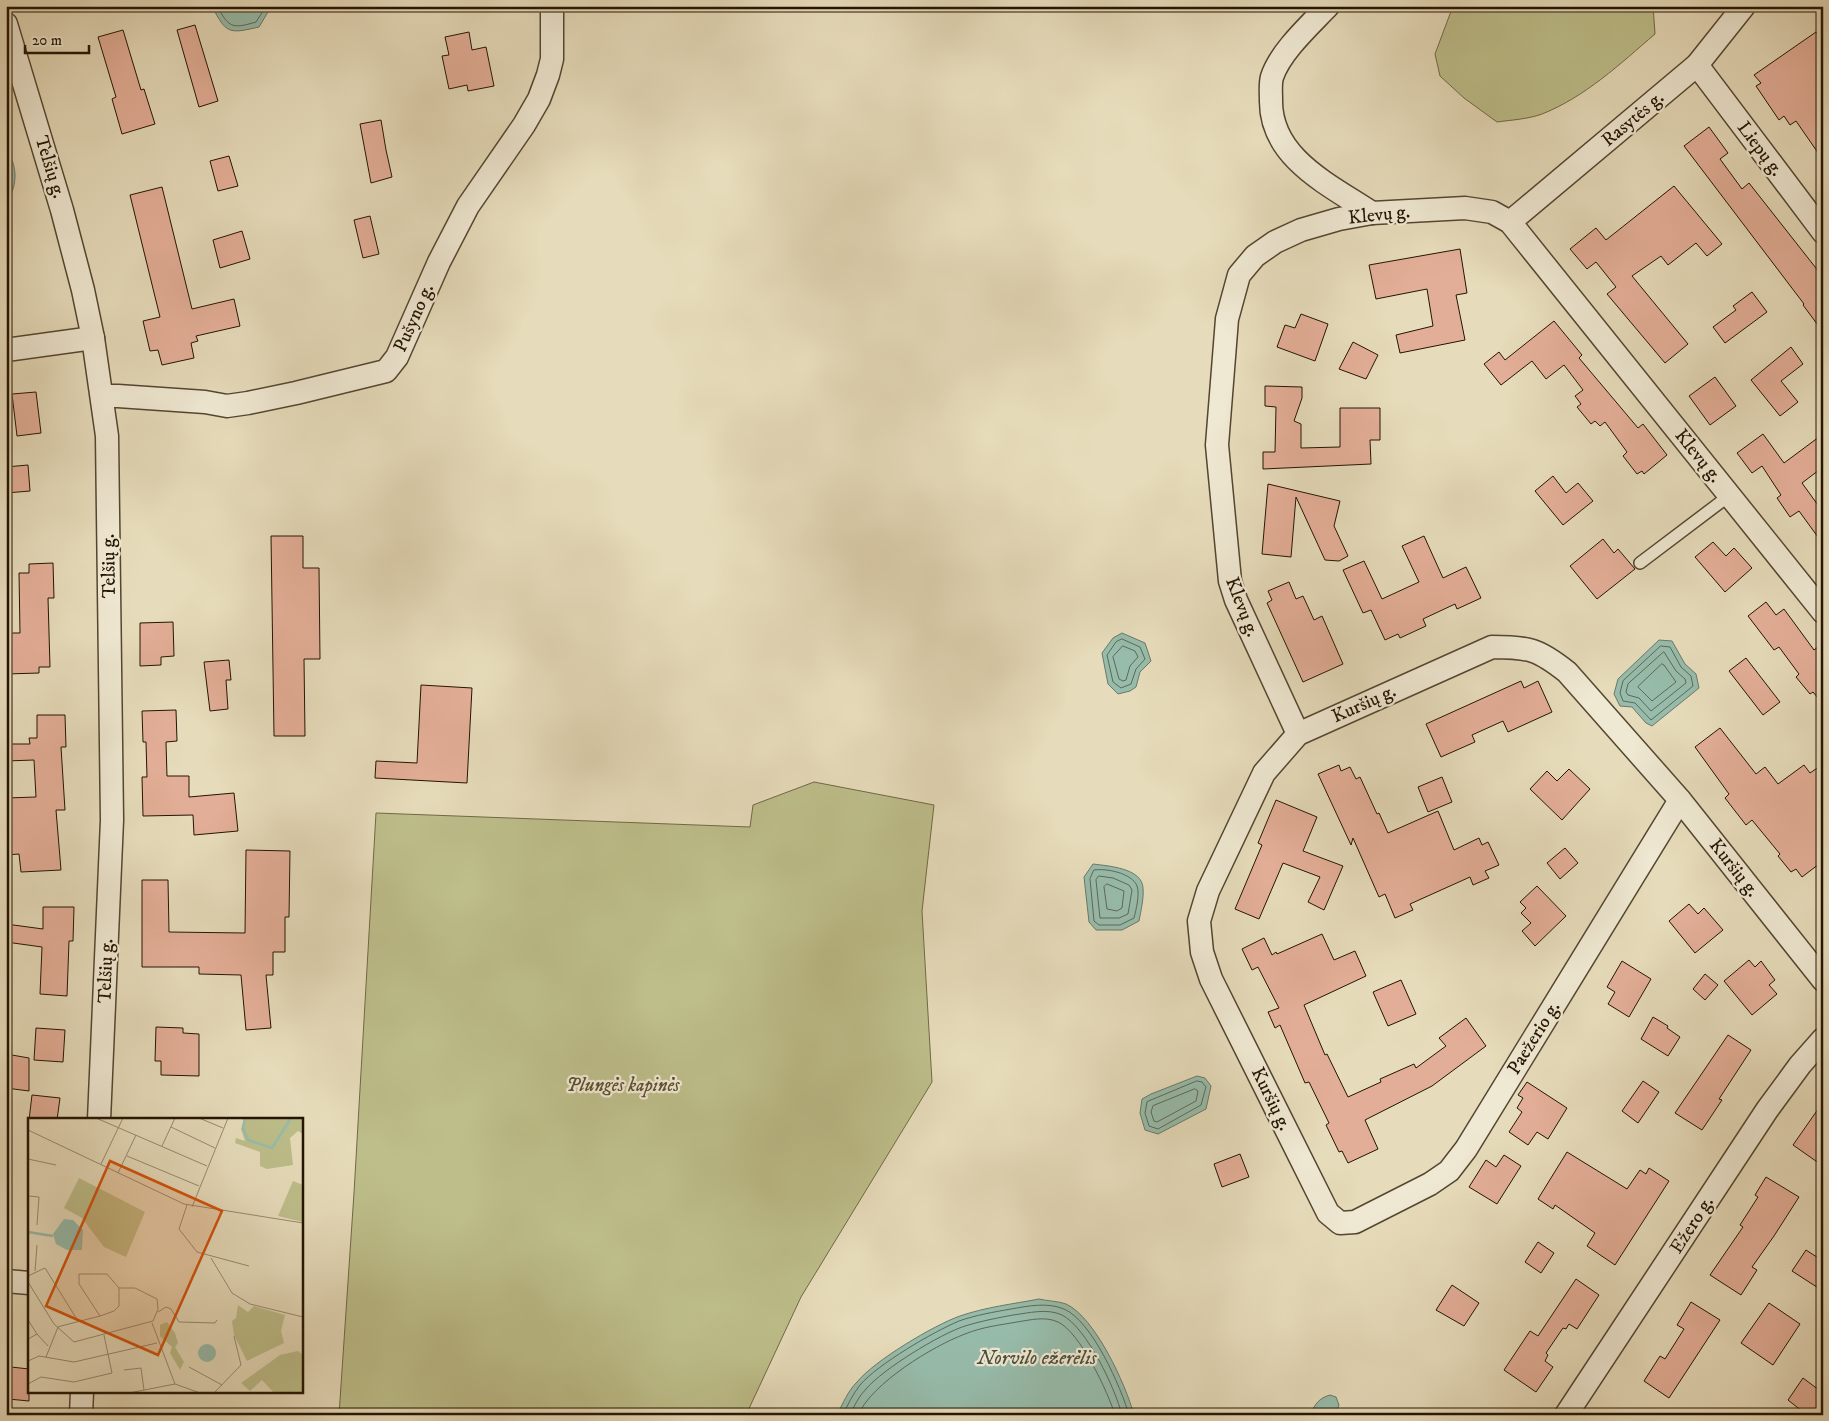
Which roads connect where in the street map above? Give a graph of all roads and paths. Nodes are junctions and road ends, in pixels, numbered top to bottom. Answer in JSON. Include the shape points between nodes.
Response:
{"nodes":[{"id":1,"x":552,"y":6,"type":"edge"},
{"id":2,"x":1328,"y":6,"type":"edge"},
{"id":3,"x":1744,"y":6,"type":"edge"},
{"id":4,"x":6,"y":24,"type":"edge"},
{"id":5,"x":1697,"y":65,"type":"junction"},
{"id":6,"x":1372,"y":214,"type":"junction"},
{"id":7,"x":1510,"y":222,"type":"junction"},
{"id":8,"x":1823,"y":232,"type":"edge"},
{"id":9,"x":93,"y":338,"type":"junction"},
{"id":10,"x":6,"y":350,"type":"edge"},
{"id":11,"x":102,"y":396,"type":"junction"},
{"id":12,"x":1730,"y":495,"type":"junction"},
{"id":13,"x":1640,"y":563,"type":"dead end"},
{"id":14,"x":1823,"y":612,"type":"edge"},
{"id":15,"x":1298,"y":734,"type":"junction"},
{"id":16,"x":1680,"y":800,"type":"junction"},
{"id":17,"x":1823,"y":980,"type":"edge"},
{"id":18,"x":1823,"y":1039,"type":"edge"},
{"id":19,"x":99,"y":1118,"type":"edge"},
{"id":20,"x":1340,"y":1223,"type":"joint"},
{"id":21,"x":6,"y":1281,"type":"edge"},
{"id":22,"x":28,"y":1283,"type":"edge"},
{"id":23,"x":82,"y":1394,"type":"edge"},
{"id":24,"x":81,"y":1415,"type":"edge"},
{"id":25,"x":1566,"y":1415,"type":"edge"}],
"edges":[{"from":1,"to":11,"type":"street","name":"Pušyno g.","via":[[552,58],[539,99],[468,206],[397,357],[386,371],[227,406]]},
{"from":2,"to":6,"type":"street","via":[[1288,48],[1271,78],[1271,109],[1281,142],[1305,169]]},
{"from":3,"to":5,"type":"street","name":"Rasytės g."},
{"from":4,"to":9,"type":"street","name":"Telšių g.","via":[[62,210]]},
{"from":5,"to":7,"type":"street","name":"Rasytės g."},
{"from":5,"to":8,"type":"street","name":"Liepų g."},
{"from":6,"to":7,"type":"street","name":"Klevų g.","via":[[1465,208],[1492,212]]},
{"from":6,"to":15,"type":"street","name":"Klevų g.","via":[[1339,219],[1274,242],[1255,256],[1239,275],[1227,319],[1217,445],[1230,581]]},
{"from":7,"to":12,"type":"street","name":"Klevų g."},
{"from":9,"to":10,"type":"street"},
{"from":9,"to":11,"type":"street","name":"Telšių g."},
{"from":11,"to":19,"type":"street","name":"Telšių g.","via":[[107,436],[112,820]]},
{"from":12,"to":13,"type":"lane"},
{"from":12,"to":14,"type":"street","name":"Klevų g."},
{"from":15,"to":16,"type":"street","name":"Kuršių g.","via":[[1492,647],[1520,647],[1545,655],[1567,672]]},
{"from":15,"to":20,"type":"street","name":"Kuršių g.","via":[[1264,773],[1208,891],[1199,920],[1202,952],[1211,979],[1328,1213]]},
{"from":16,"to":17,"type":"street","name":"Kuršių g."},
{"from":16,"to":20,"type":"street","name":"Paežerio g.","via":[[1466,1149],[1449,1171],[1355,1222]]},
{"from":18,"to":25,"type":"street","name":"Ežero g.","via":[[1767,1110]]},
{"from":21,"to":22,"type":"street"},
{"from":23,"to":24,"type":"street"}]}
